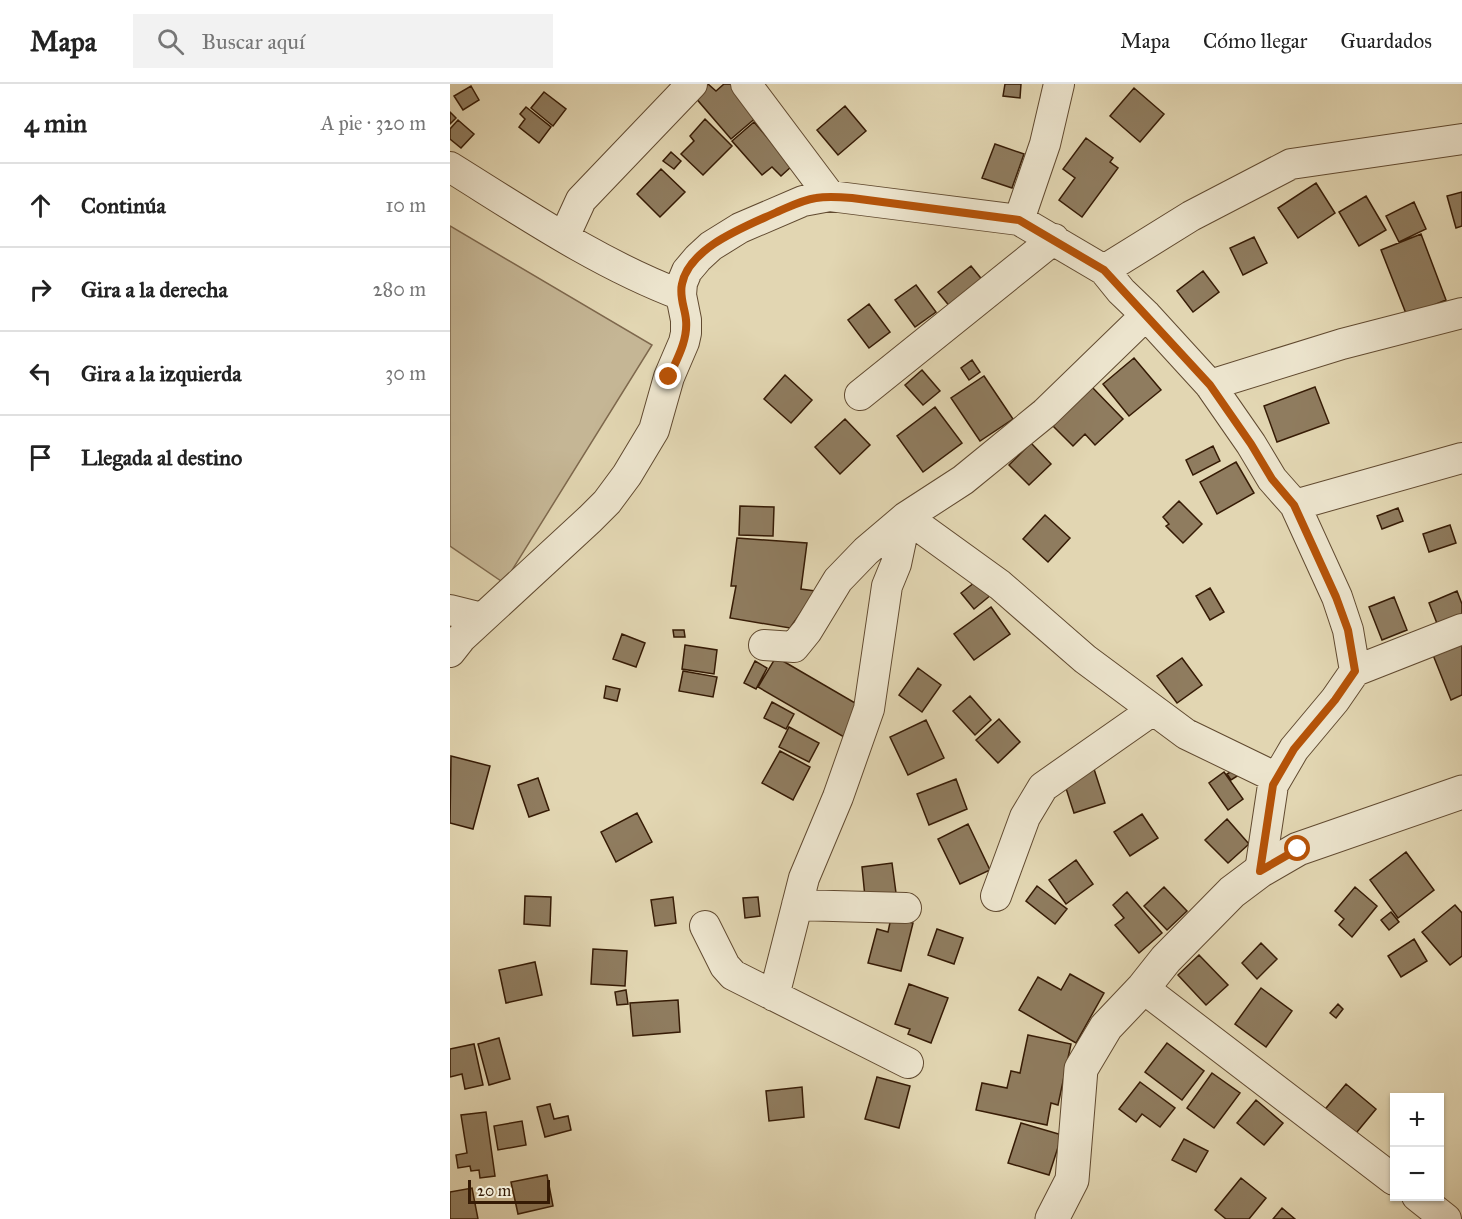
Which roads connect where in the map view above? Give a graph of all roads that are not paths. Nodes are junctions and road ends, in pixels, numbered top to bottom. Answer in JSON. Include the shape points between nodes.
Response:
{"nodes":[{"id":1,"x":692,"y":84,"type":"edge"},
{"id":2,"x":746,"y":84,"type":"edge"},
{"id":3,"x":1059,"y":84,"type":"edge"},
{"id":4,"x":1462,"y":139,"type":"edge"},
{"id":5,"x":450,"y":167,"type":"edge"},
{"id":6,"x":830,"y":196,"type":"junction"},
{"id":7,"x":1019,"y":220,"type":"junction"},
{"id":8,"x":564,"y":237,"type":"junction"},
{"id":9,"x":1054,"y":239,"type":"junction"},
{"id":10,"x":1104,"y":270,"type":"junction"},
{"id":11,"x":681,"y":295,"type":"junction"},
{"id":12,"x":1462,"y":313,"type":"edge"},
{"id":13,"x":1146,"y":315,"type":"junction"},
{"id":14,"x":1210,"y":385,"type":"junction"},
{"id":15,"x":860,"y":395,"type":"dead end"},
{"id":16,"x":1462,"y":458,"type":"edge"},
{"id":17,"x":1294,"y":505,"type":"junction"},
{"id":18,"x":906,"y":518,"type":"junction"},
{"id":19,"x":450,"y":610,"type":"edge"},
{"id":20,"x":482,"y":618,"type":"junction"},
{"id":21,"x":1462,"y":629,"type":"edge"},
{"id":22,"x":765,"y":645,"type":"dead end"},
{"id":23,"x":450,"y":652,"type":"edge"},
{"id":24,"x":1355,"y":671,"type":"junction"},
{"id":25,"x":1153,"y":710,"type":"junction"},
{"id":26,"x":1277,"y":778,"type":"junction"},
{"id":27,"x":1462,"y":792,"type":"edge"},
{"id":28,"x":1260,"y":871,"type":"junction"},
{"id":29,"x":996,"y":896,"type":"dead end"},
{"id":30,"x":797,"y":905,"type":"junction"},
{"id":31,"x":906,"y":908,"type":"dead end"},
{"id":32,"x":705,"y":926,"type":"dead end"},
{"id":33,"x":1143,"y":988,"type":"junction"},
{"id":34,"x":774,"y":996,"type":"junction"},
{"id":35,"x":908,"y":1063,"type":"dead end"},
{"id":36,"x":1390,"y":1175,"type":"edge"},
{"id":37,"x":1422,"y":1201,"type":"edge"},
{"id":38,"x":1052,"y":1219,"type":"edge"},
{"id":39,"x":1446,"y":1219,"type":"edge"}],
"edges":[{"from":1,"to":8,"type":"street","via":[[581,200]]},
{"from":2,"to":6,"type":"street"},
{"from":3,"to":7,"type":"street","via":[[1045,144]]},
{"from":4,"to":10,"type":"street","via":[[1291,164],[1191,216]]},
{"from":5,"to":8,"type":"street"},
{"from":6,"to":7,"type":"street"},
{"from":6,"to":11,"type":"street","via":[[803,201],[740,228],[711,246],[687,271]]},
{"from":7,"to":9,"type":"street"},
{"from":8,"to":11,"type":"street","via":[[646,281]]},
{"from":9,"to":10,"type":"street"},
{"from":9,"to":15,"type":"street"},
{"from":10,"to":13,"type":"street"},
{"from":11,"to":20,"type":"street","via":[[686,333],[654,430],[632,467],[607,502]]},
{"from":12,"to":14,"type":"street","via":[[1342,344]]},
{"from":13,"to":14,"type":"street"},
{"from":13,"to":18,"type":"street","via":[[1045,413],[963,480]]},
{"from":14,"to":17,"type":"street","via":[[1272,479]]},
{"from":16,"to":17,"type":"street"},
{"from":17,"to":24,"type":"street","via":[[1336,597],[1348,630]]},
{"from":18,"to":22,"type":"street","via":[[838,580],[794,647]]},
{"from":18,"to":25,"type":"street","via":[[1000,585],[1085,659]]},
{"from":18,"to":30,"type":"street","via":[[887,586],[868,709]]},
{"from":19,"to":20,"type":"street"},
{"from":20,"to":23,"type":"street"},
{"from":21,"to":24,"type":"street"},
{"from":24,"to":26,"type":"street","via":[[1294,749]]},
{"from":25,"to":26,"type":"street","via":[[1200,742]]},
{"from":25,"to":29,"type":"street","via":[[1043,787],[1025,817]]},
{"from":26,"to":28,"type":"street"},
{"from":27,"to":28,"type":"street","via":[[1298,849]]},
{"from":28,"to":33,"type":"street","via":[[1232,892]]},
{"from":30,"to":31,"type":"street"},
{"from":30,"to":34,"type":"street"},
{"from":32,"to":34,"type":"street","via":[[733,975]]},
{"from":33,"to":36,"type":"street"},
{"from":33,"to":38,"type":"street","via":[[1106,1027],[1081,1069],[1072,1180]]},
{"from":34,"to":35,"type":"street"},
{"from":37,"to":39,"type":"street"}]}
